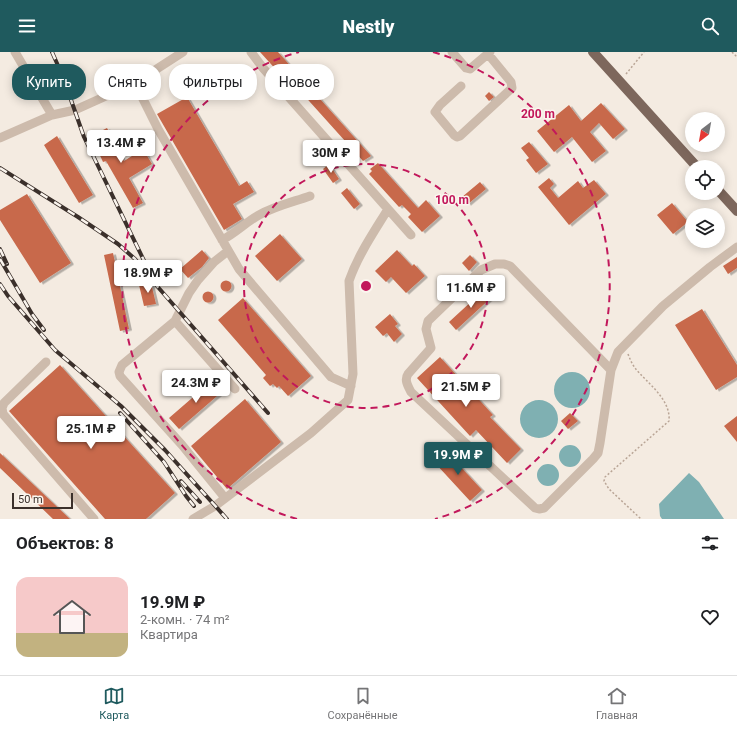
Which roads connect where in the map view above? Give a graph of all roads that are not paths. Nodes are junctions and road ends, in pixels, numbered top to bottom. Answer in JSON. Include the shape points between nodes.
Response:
{"nodes":[{"id":1,"x":15,"y":52,"type":"edge"},
{"id":2,"x":183,"y":52,"type":"edge"},
{"id":3,"x":251,"y":52,"type":"edge"},
{"id":4,"x":452,"y":52,"type":"edge"},
{"id":5,"x":593,"y":52,"type":"edge"},
{"id":6,"x":489,"y":53,"type":"edge"},
{"id":7,"x":161,"y":66,"type":"edge"},
{"id":8,"x":460,"y":86,"type":"dead end"},
{"id":9,"x":97,"y":100,"type":"edge"},
{"id":10,"x":144,"y":100,"type":"edge"},
{"id":11,"x":52,"y":114,"type":"junction"},
{"id":12,"x":0,"y":138,"type":"edge"},
{"id":13,"x":691,"y":160,"type":"edge"},
{"id":14,"x":310,"y":196,"type":"dead end"},
{"id":15,"x":725,"y":198,"type":"edge"},
{"id":16,"x":388,"y":209,"type":"junction"},
{"id":17,"x":737,"y":211,"type":"edge"},
{"id":18,"x":411,"y":235,"type":"dead end"},
{"id":19,"x":222,"y":240,"type":"junction"},
{"id":20,"x":737,"y":247,"type":"edge"},
{"id":21,"x":228,"y":251,"type":"junction"},
{"id":22,"x":175,"y":321,"type":"junction"},
{"id":23,"x":46,"y":362,"type":"dead end"},
{"id":24,"x":610,"y":370,"type":"junction"},
{"id":25,"x":351,"y":386,"type":"junction"},
{"id":26,"x":235,"y":389,"type":"dead end"},
{"id":27,"x":1,"y":415,"type":"edge"},
{"id":28,"x":225,"y":498,"type":"junction"},
{"id":29,"x":94,"y":519,"type":"edge"},
{"id":30,"x":193,"y":519,"type":"edge"}],
"edges":[{"from":1,"to":11,"type":"street"},
{"from":2,"to":7,"type":"street"},
{"from":3,"to":16,"type":"street"},
{"from":4,"to":6,"type":"street","via":[[466,68],[470,69]]},
{"from":5,"to":13,"type":"main road"},
{"from":6,"to":8,"type":"street","via":[[511,82],[512,88],[457,137],[435,112]]},
{"from":9,"to":11,"type":"street","via":[[75,110]]},
{"from":10,"to":19,"type":"street"},
{"from":11,"to":12,"type":"street"},
{"from":14,"to":19,"type":"street","via":[[258,215]]},
{"from":15,"to":17,"type":"main road"},
{"from":16,"to":18,"type":"street"},
{"from":16,"to":25,"type":"street","via":[[359,257],[349,281],[353,374]]},
{"from":19,"to":21,"type":"street"},
{"from":20,"to":24,"type":"street","via":[[662,306],[618,352]]},
{"from":21,"to":22,"type":"street","via":[[198,280]]},
{"from":21,"to":25,"type":"street","via":[[239,269],[331,377]]},
{"from":22,"to":26,"type":"street"},
{"from":22,"to":28,"type":"street","via":[[122,365],[120,376]]},
{"from":23,"to":27,"type":"street","via":[[4,403]]},
{"from":24,"to":24,"type":"street","via":[[598,452],[548,505],[539,509],[412,392],[406,382],[408,374],[432,348],[426,330],[428,321],[481,270],[496,264],[510,266]]},
{"from":25,"to":28,"type":"street","via":[[348,400],[311,433]]},
{"from":27,"to":29,"type":"street"},
{"from":28,"to":30,"type":"street"}]}
